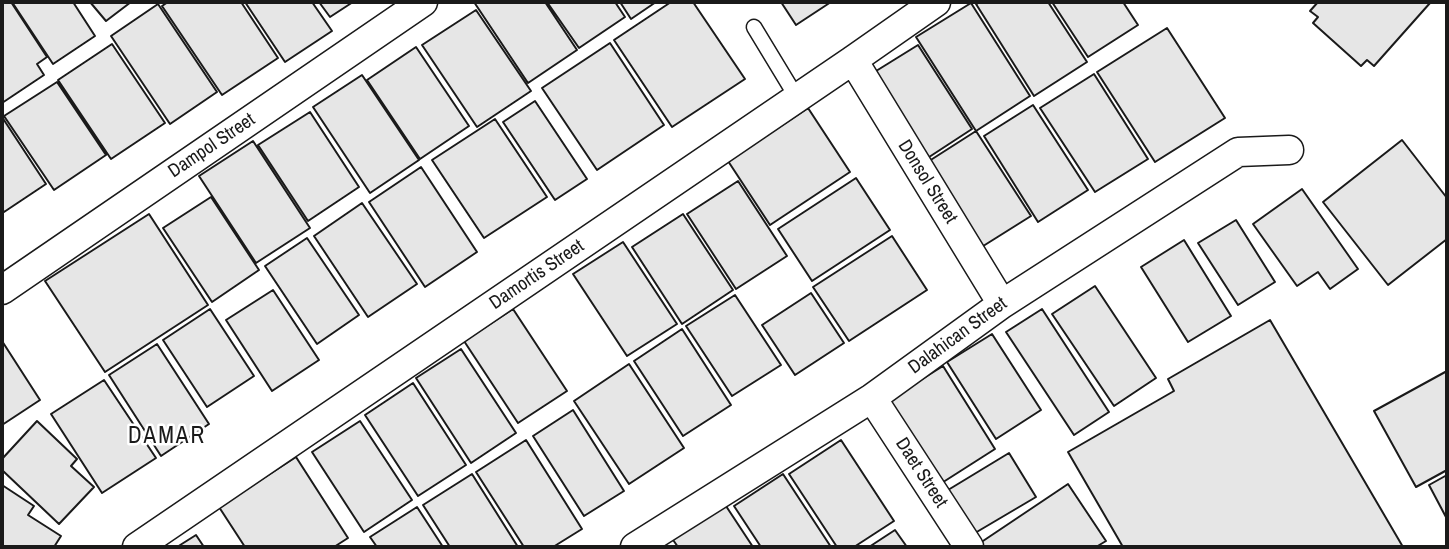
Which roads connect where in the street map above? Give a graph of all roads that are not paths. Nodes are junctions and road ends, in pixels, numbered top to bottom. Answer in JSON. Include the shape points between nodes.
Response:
{"nodes":[{"id":1,"x":423,"y":2,"type":"edge"},
{"id":2,"x":936,"y":2,"type":"edge"},
{"id":3,"x":754,"y":27,"type":"dead end"},
{"id":4,"x":853,"y":61,"type":"junction"},
{"id":5,"x":797,"y":98,"type":"junction"},
{"id":6,"x":1289,"y":150,"type":"dead end"},
{"id":7,"x":2,"y":290,"type":"edge"},
{"id":8,"x":1002,"y":304,"type":"junction"},
{"id":9,"x":872,"y":398,"type":"junction"},
{"id":10,"x":136,"y":547,"type":"edge"},
{"id":11,"x":635,"y":547,"type":"edge"},
{"id":12,"x":969,"y":547,"type":"edge"}],
"edges":[{"from":1,"to":7,"type":"street","name":"Dampol Street"},
{"from":2,"to":4,"type":"street","name":"Damortis Street"},
{"from":3,"to":5,"type":"lane"},
{"from":4,"to":5,"type":"street","name":"Damortis Street"},
{"from":4,"to":8,"type":"street","name":"Donsol Street"},
{"from":5,"to":10,"type":"street","name":"Damortis Street"},
{"from":6,"to":8,"type":"street","name":"Dalahican Street","via":[[1238,152]]},
{"from":8,"to":9,"type":"street","name":"Dalahican Street"},
{"from":9,"to":11,"type":"street","name":"Dalahican Street"},
{"from":9,"to":12,"type":"street","name":"Daet Street"}]}
